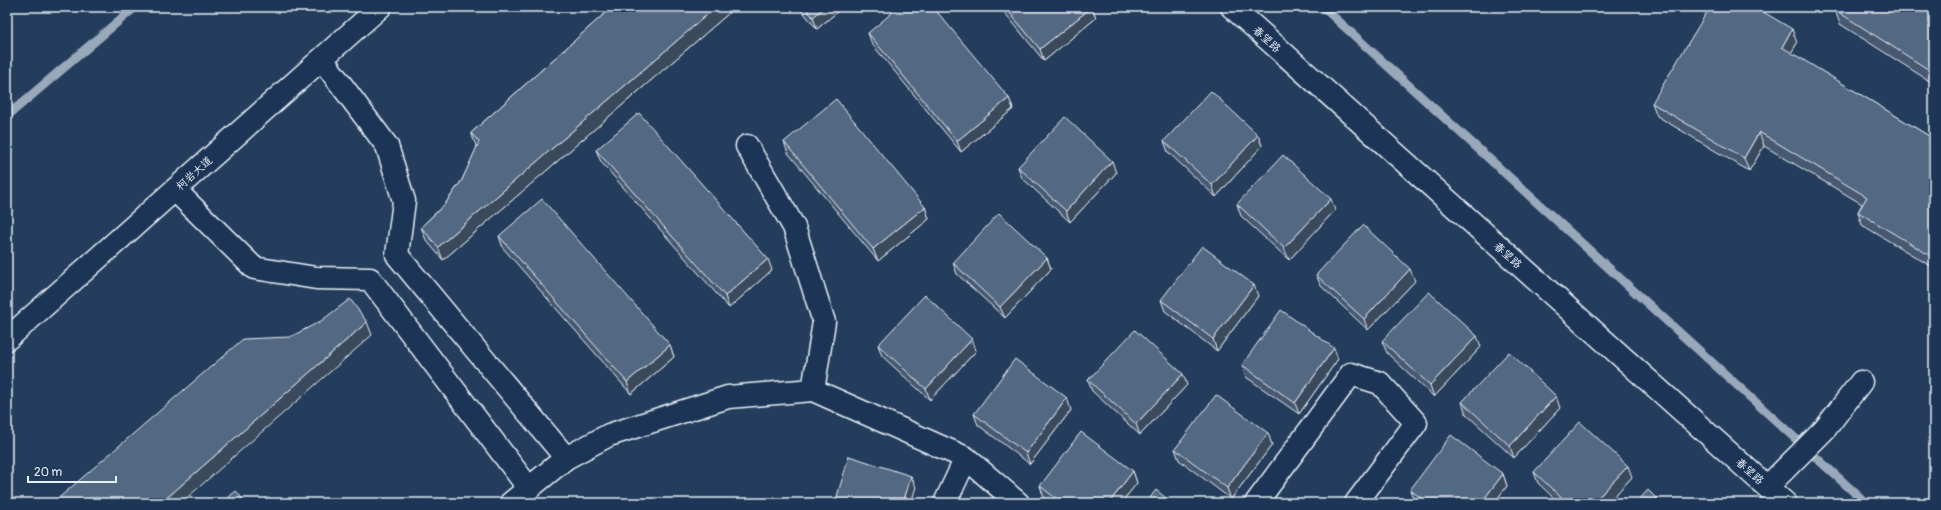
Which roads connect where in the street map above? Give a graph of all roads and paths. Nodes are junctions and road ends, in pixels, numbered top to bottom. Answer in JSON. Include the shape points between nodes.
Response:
{"nodes":[{"id":1,"x":380,"y":7,"type":"edge"},
{"id":2,"x":1232,"y":7,"type":"edge"},
{"id":3,"x":322,"y":59,"type":"junction"},
{"id":4,"x":747,"y":146,"type":"dead end"},
{"id":5,"x":174,"y":190,"type":"junction"},
{"id":6,"x":9,"y":332,"type":"edge"},
{"id":7,"x":1861,"y":382,"type":"dead end"},
{"id":8,"x":813,"y":390,"type":"junction"},
{"id":9,"x":566,"y":458,"type":"junction"},
{"id":10,"x":966,"y":458,"type":"junction"},
{"id":11,"x":528,"y":487,"type":"junction"},
{"id":12,"x":1767,"y":487,"type":"junction"},
{"id":13,"x":511,"y":503,"type":"edge"},
{"id":14,"x":945,"y":503,"type":"edge"},
{"id":15,"x":1018,"y":503,"type":"edge"},
{"id":16,"x":1256,"y":503,"type":"edge"},
{"id":17,"x":1356,"y":503,"type":"edge"},
{"id":18,"x":1785,"y":503,"type":"edge"}],
"edges":[{"from":1,"to":3,"type":"street","name":"柯岩大道"},
{"from":2,"to":12,"type":"street","name":"春望路"},
{"from":3,"to":5,"type":"street","name":"柯岩大道"},
{"from":3,"to":9,"type":"street","via":[[387,146],[404,201],[397,255]]},
{"from":4,"to":8,"type":"street","via":[[794,227],[824,322]]},
{"from":5,"to":6,"type":"street","name":"柯岩大道"},
{"from":5,"to":11,"type":"street","via":[[254,268],[316,278],[370,279]]},
{"from":7,"to":12,"type":"street","via":[[1825,429]]},
{"from":8,"to":9,"type":"street","via":[[728,398],[609,435]]},
{"from":8,"to":10,"type":"street"},
{"from":9,"to":11,"type":"street"},
{"from":10,"to":14,"type":"street"},
{"from":10,"to":15,"type":"street"},
{"from":11,"to":13,"type":"street"},
{"from":12,"to":18,"type":"street","name":"春望路"},
{"from":16,"to":17,"type":"street","via":[[1351,374],[1380,383],[1416,423]]}]}
